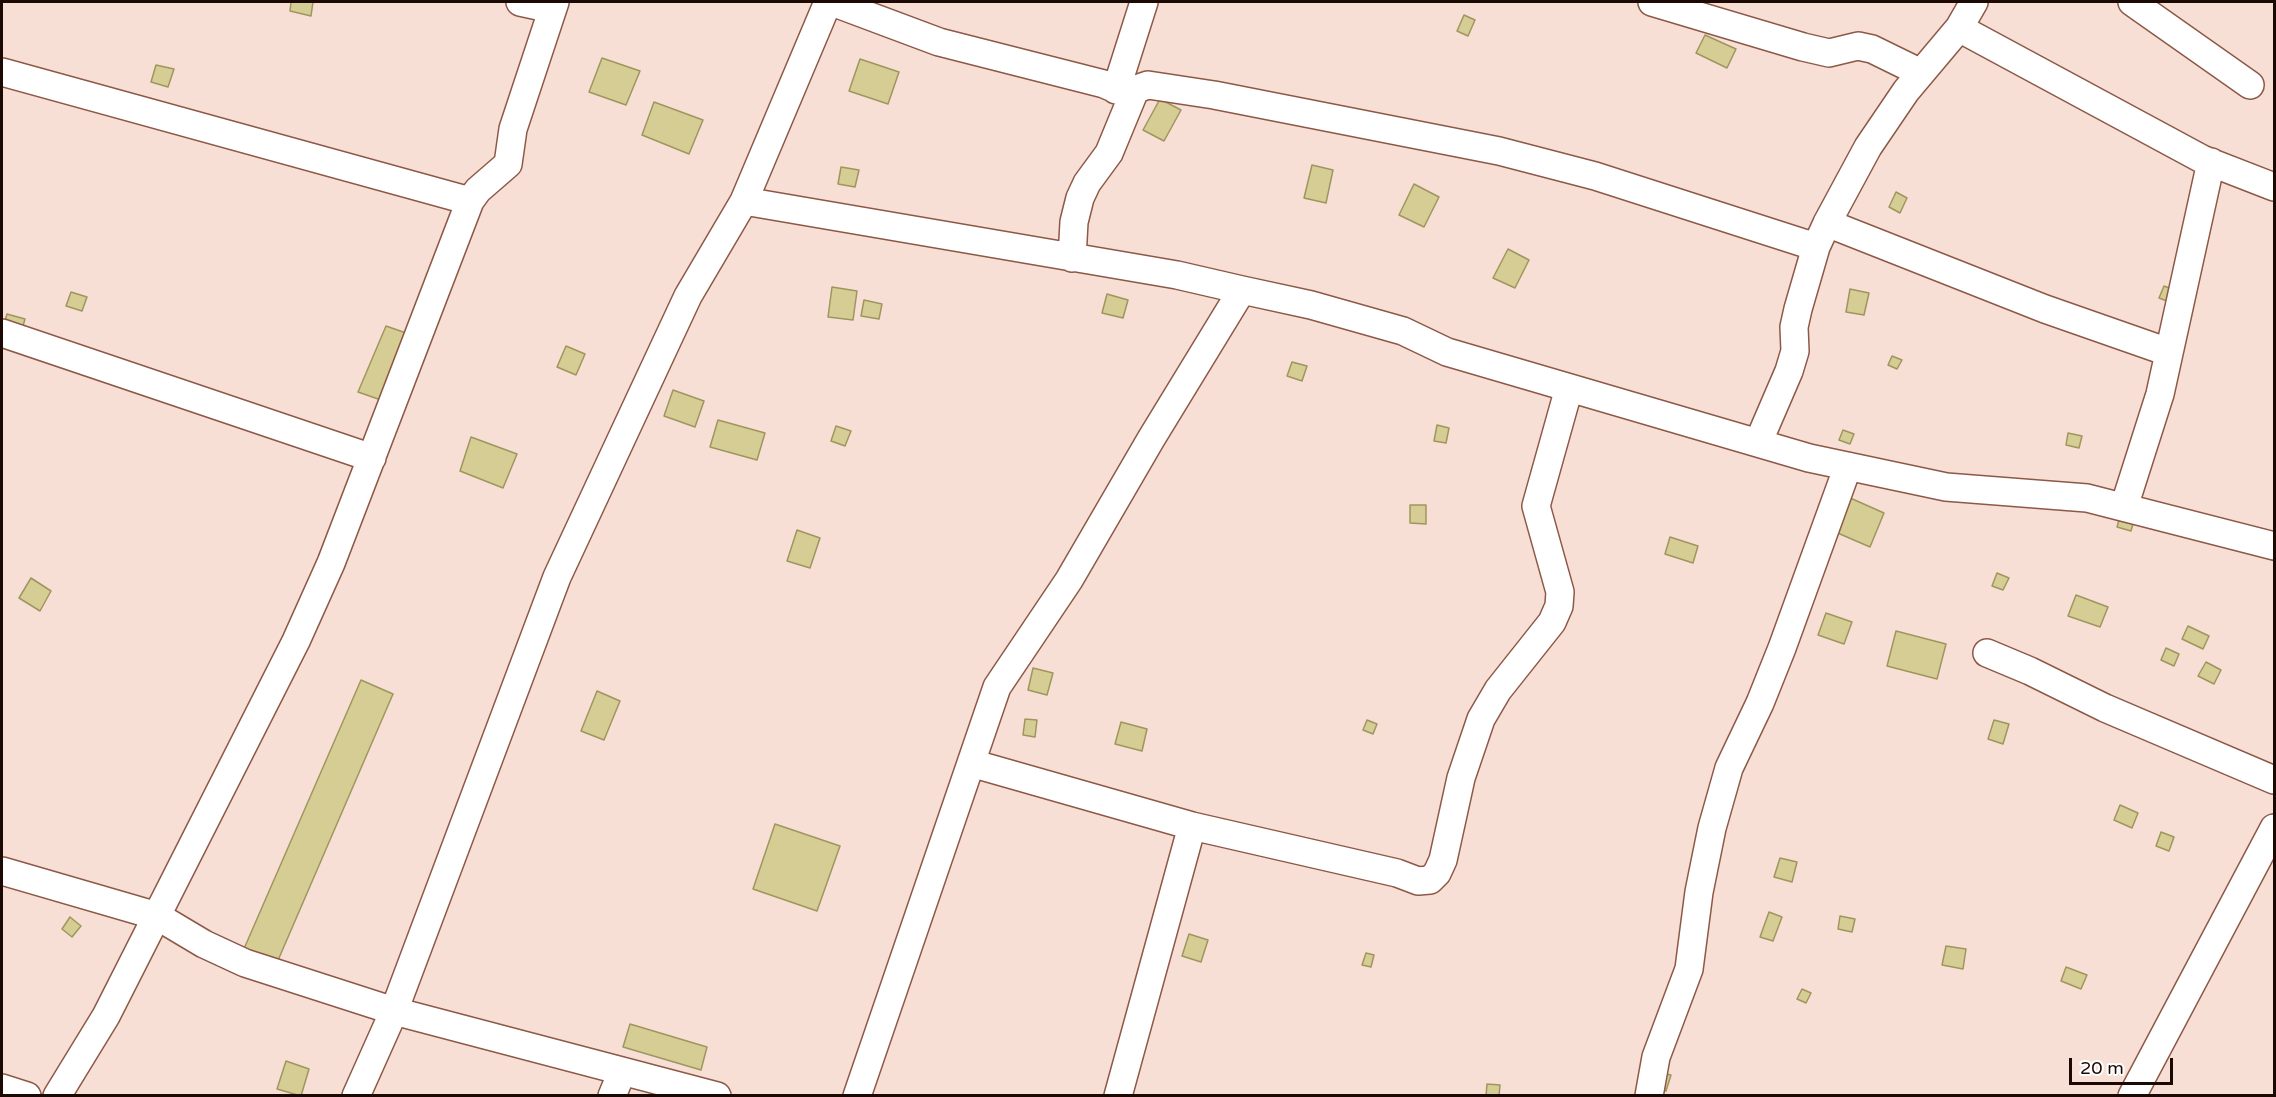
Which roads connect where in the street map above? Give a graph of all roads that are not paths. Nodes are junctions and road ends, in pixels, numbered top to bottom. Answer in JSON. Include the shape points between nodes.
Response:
{"nodes":[{"id":1,"x":520,"y":2,"type":"edge"},
{"id":2,"x":830,"y":2,"type":"edge"},
{"id":3,"x":1144,"y":2,"type":"edge"},
{"id":4,"x":1652,"y":2,"type":"edge"},
{"id":5,"x":1974,"y":2,"type":"edge"},
{"id":6,"x":2132,"y":2,"type":"edge"},
{"id":7,"x":554,"y":5,"type":"edge"},
{"id":8,"x":1959,"y":28,"type":"junction"},
{"id":9,"x":2,"y":72,"type":"edge"},
{"id":10,"x":1921,"y":73,"type":"junction"},
{"id":11,"x":2250,"y":85,"type":"dead end"},
{"id":12,"x":1125,"y":90,"type":"junction"},
{"id":13,"x":2211,"y":162,"type":"junction"},
{"id":14,"x":2274,"y":186,"type":"edge"},
{"id":15,"x":470,"y":201,"type":"junction"},
{"id":16,"x":744,"y":201,"type":"junction"},
{"id":17,"x":1827,"y":223,"type":"junction"},
{"id":18,"x":1816,"y":247,"type":"junction"},
{"id":19,"x":1072,"y":258,"type":"junction"},
{"id":20,"x":1242,"y":290,"type":"junction"},
{"id":21,"x":2,"y":333,"type":"edge"},
{"id":22,"x":2168,"y":352,"type":"junction"},
{"id":23,"x":1569,"y":388,"type":"junction"},
{"id":24,"x":1758,"y":443,"type":"junction"},
{"id":25,"x":372,"y":458,"type":"junction"},
{"id":26,"x":1848,"y":466,"type":"junction"},
{"id":27,"x":2124,"y":507,"type":"junction"},
{"id":28,"x":2274,"y":546,"type":"edge"},
{"id":29,"x":1987,"y":653,"type":"dead end"},
{"id":30,"x":971,"y":763,"type":"junction"},
{"id":31,"x":2274,"y":780,"type":"edge"},
{"id":32,"x":1192,"y":826,"type":"junction"},
{"id":33,"x":2274,"y":828,"type":"edge"},
{"id":34,"x":2,"y":872,"type":"edge"},
{"id":35,"x":157,"y":916,"type":"junction"},
{"id":36,"x":394,"y":1011,"type":"junction"},
{"id":37,"x":617,"y":1084,"type":"edge"},
{"id":38,"x":2,"y":1088,"type":"edge"},
{"id":39,"x":27,"y":1095,"type":"edge"},
{"id":40,"x":57,"y":1095,"type":"edge"},
{"id":41,"x":356,"y":1095,"type":"edge"},
{"id":42,"x":717,"y":1095,"type":"edge"},
{"id":43,"x":857,"y":1095,"type":"edge"},
{"id":44,"x":1118,"y":1095,"type":"edge"},
{"id":45,"x":1649,"y":1095,"type":"edge"},
{"id":46,"x":2132,"y":1095,"type":"edge"}],
"edges":[{"from":1,"to":7,"type":"street"},
{"from":2,"to":12,"type":"street","via":[[939,42]]},
{"from":2,"to":16,"type":"street"},
{"from":3,"to":12,"type":"street"},
{"from":4,"to":10,"type":"street","via":[[1829,53],[1858,46],[1872,49]]},
{"from":5,"to":8,"type":"street"},
{"from":6,"to":11,"type":"street"},
{"from":7,"to":15,"type":"street","via":[[513,129],[508,164]]},
{"from":8,"to":10,"type":"street"},
{"from":8,"to":13,"type":"street"},
{"from":9,"to":15,"type":"street"},
{"from":10,"to":17,"type":"street","via":[[1868,147]]},
{"from":12,"to":18,"type":"street","via":[[1148,85],[1214,95],[1499,152],[1595,176]]},
{"from":12,"to":19,"type":"street","via":[[1109,153],[1080,198]]},
{"from":13,"to":14,"type":"street"},
{"from":13,"to":22,"type":"street"},
{"from":15,"to":25,"type":"street"},
{"from":16,"to":19,"type":"street"},
{"from":16,"to":36,"type":"street","via":[[688,296],[557,577]]},
{"from":17,"to":18,"type":"street"},
{"from":17,"to":22,"type":"street","via":[[2045,309]]},
{"from":18,"to":24,"type":"street","via":[[1794,327],[1795,351]]},
{"from":19,"to":20,"type":"street"},
{"from":20,"to":23,"type":"street","via":[[1403,331],[1447,352]]},
{"from":20,"to":30,"type":"street","via":[[1069,580],[997,687]]},
{"from":21,"to":25,"type":"street"},
{"from":22,"to":27,"type":"street","via":[[2160,394]]},
{"from":23,"to":24,"type":"street"},
{"from":23,"to":32,"type":"street","via":[[1536,506],[1560,592],[1559,606],[1552,622],[1498,690],[1481,719],[1461,778],[1437,873],[1430,880],[1418,881]]},
{"from":24,"to":26,"type":"street"},
{"from":25,"to":35,"type":"street","via":[[296,641]]},
{"from":26,"to":27,"type":"street","via":[[1946,487],[2087,498]]},
{"from":26,"to":45,"type":"street","via":[[1761,703],[1729,768],[1703,870],[1689,969],[1656,1057]]},
{"from":27,"to":28,"type":"street"},
{"from":29,"to":31,"type":"street"},
{"from":30,"to":32,"type":"street"},
{"from":30,"to":43,"type":"street"},
{"from":32,"to":44,"type":"street"},
{"from":33,"to":46,"type":"street"},
{"from":34,"to":35,"type":"street"},
{"from":35,"to":36,"type":"street","via":[[245,963]]},
{"from":35,"to":40,"type":"street","via":[[106,1016]]},
{"from":36,"to":37,"type":"street"},
{"from":36,"to":41,"type":"street"},
{"from":37,"to":42,"type":"street"},
{"from":38,"to":39,"type":"street"}]}
